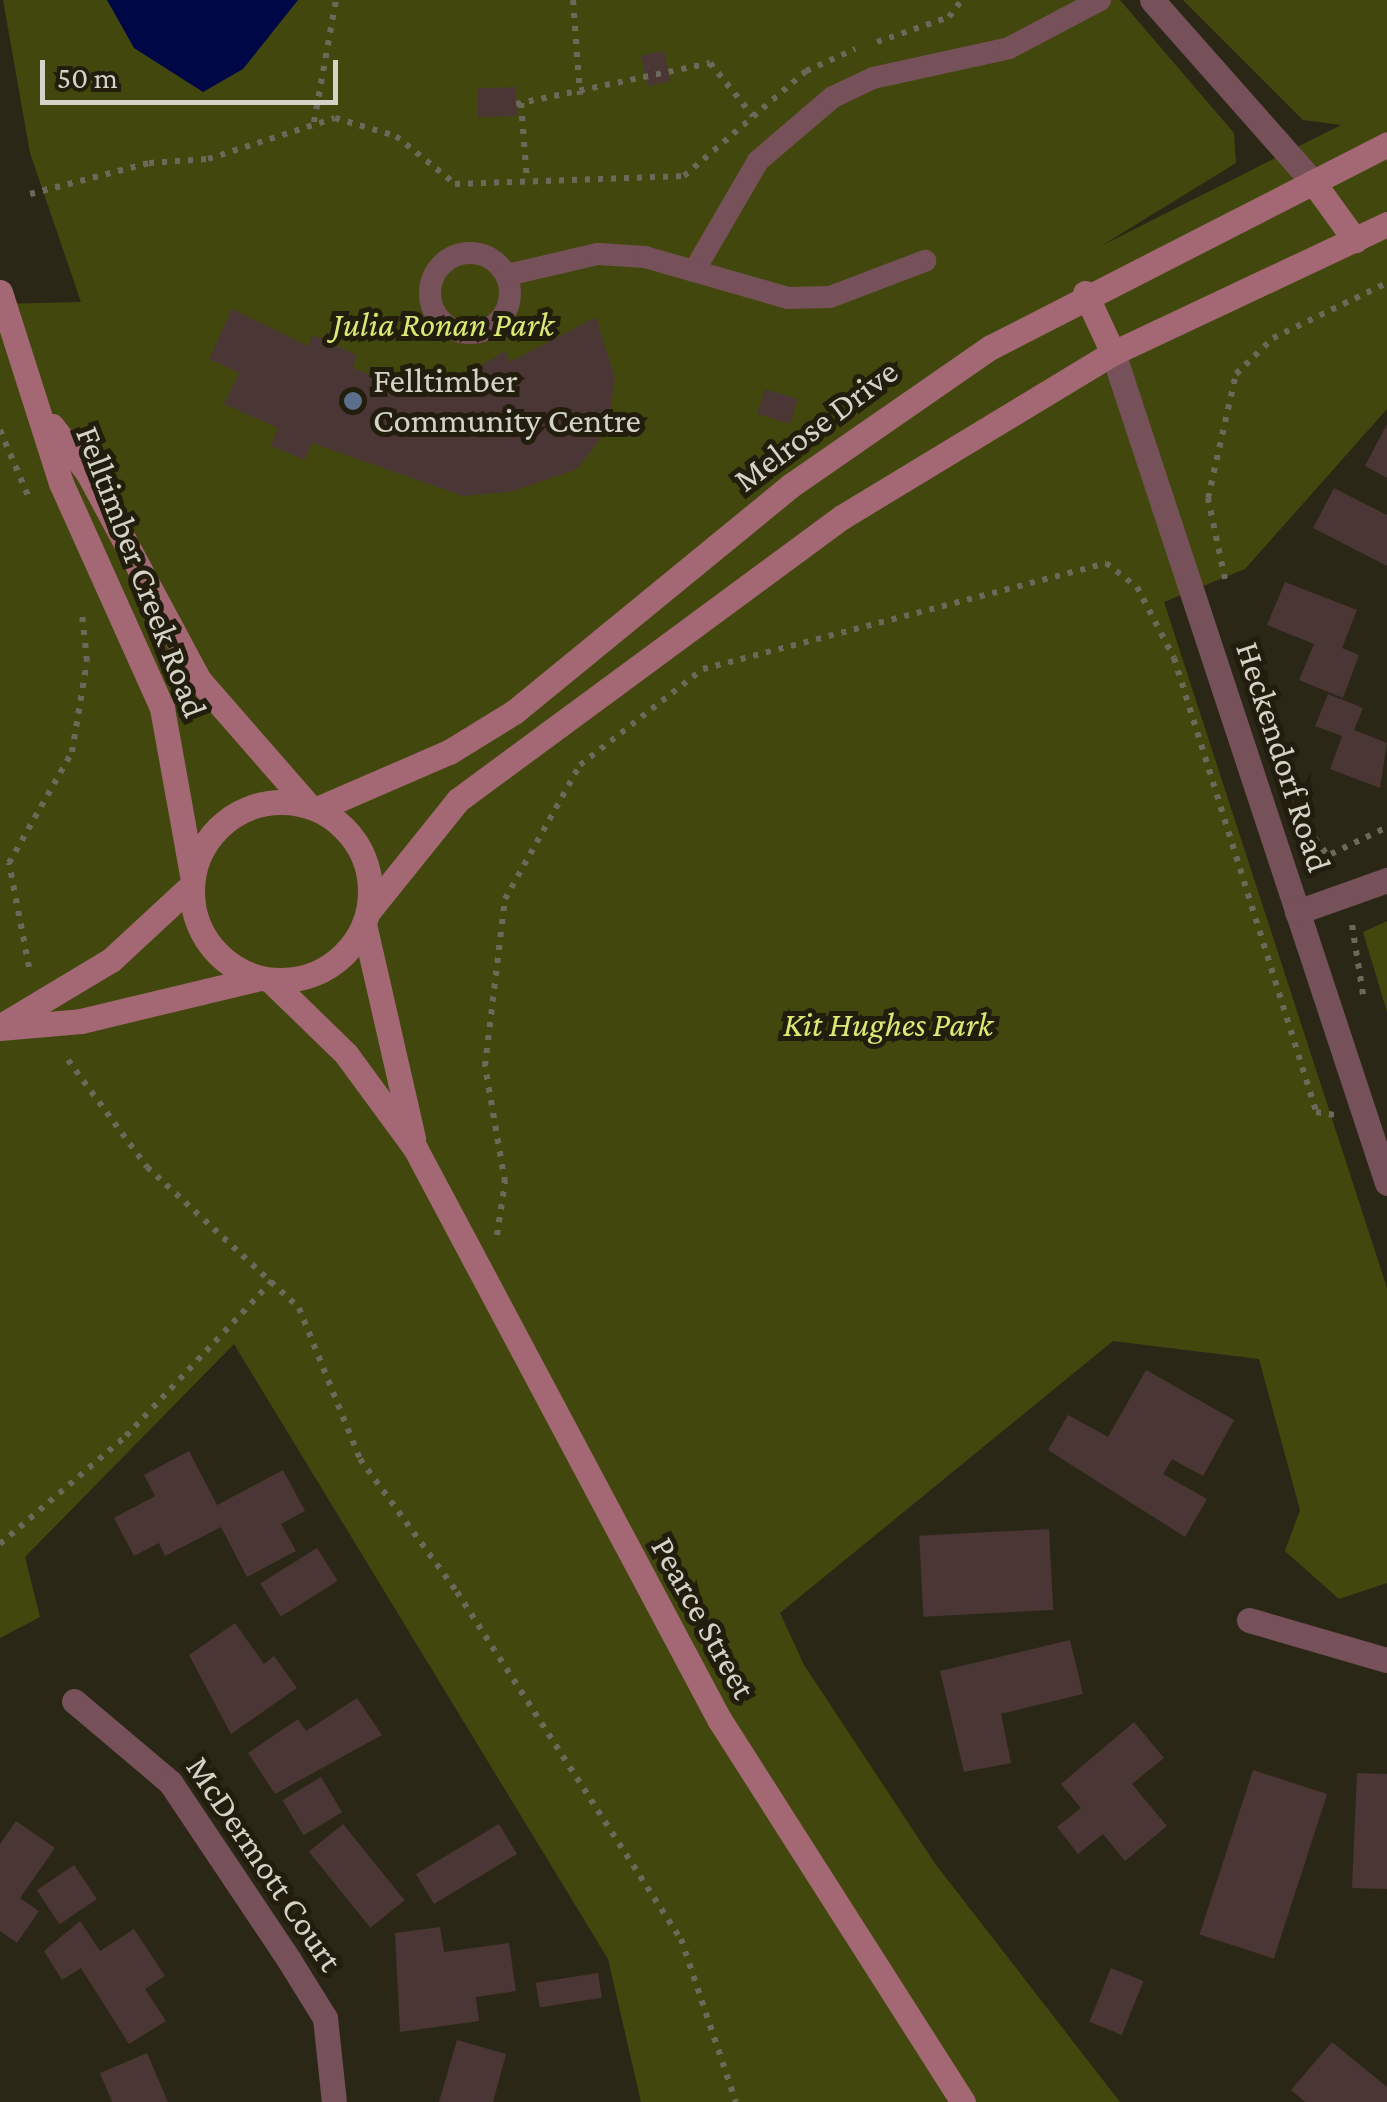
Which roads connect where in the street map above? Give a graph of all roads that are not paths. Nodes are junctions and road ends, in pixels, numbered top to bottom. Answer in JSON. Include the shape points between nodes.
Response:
{"nodes":[{"id":1,"x":1100,"y":0,"type":"edge"},
{"id":2,"x":1152,"y":0,"type":"edge"},
{"id":3,"x":1387,"y":144,"type":"edge"},
{"id":4,"x":1313,"y":182,"type":"junction"},
{"id":5,"x":1387,"y":224,"type":"edge"},
{"id":6,"x":1354,"y":240,"type":"junction"},
{"id":7,"x":924,"y":262,"type":"dead end"},
{"id":8,"x":694,"y":271,"type":"junction"},
{"id":9,"x":506,"y":275,"type":"dead end"},
{"id":10,"x":0,"y":292,"type":"edge"},
{"id":11,"x":1085,"y":293,"type":"junction"},
{"id":12,"x":1113,"y":353,"type":"junction"},
{"id":13,"x":43,"y":414,"type":"junction"},
{"id":14,"x":313,"y":807,"type":"junction"},
{"id":15,"x":1387,"y":880,"type":"edge"},
{"id":16,"x":191,"y":881,"type":"junction"},
{"id":17,"x":1296,"y":912,"type":"junction"},
{"id":18,"x":366,"y":918,"type":"junction"},
{"id":19,"x":265,"y":979,"type":"junction"},
{"id":20,"x":0,"y":1028,"type":"edge"},
{"id":21,"x":415,"y":1148,"type":"junction"},
{"id":22,"x":1387,"y":1183,"type":"edge"},
{"id":23,"x":1249,"y":1620,"type":"dead end"},
{"id":24,"x":1387,"y":1660,"type":"edge"},
{"id":25,"x":74,"y":1701,"type":"dead end"},
{"id":26,"x":334,"y":2102,"type":"edge"},
{"id":27,"x":962,"y":2102,"type":"edge"}],
"edges":[{"from":1,"to":8,"type":"lane","via":[[1008,48],[873,78],[834,97],[758,161]]},
{"from":2,"to":4,"type":"street"},
{"from":3,"to":4,"type":"main road","name":"Melrose Drive"},
{"from":4,"to":6,"type":"main road"},
{"from":4,"to":11,"type":"main road","name":"Melrose Drive"},
{"from":5,"to":6,"type":"main road"},
{"from":6,"to":12,"type":"main road"},
{"from":7,"to":8,"type":"lane","via":[[830,297],[788,298]]},
{"from":8,"to":9,"type":"lane","via":[[598,254]]},
{"from":10,"to":13,"type":"main road","name":"Felltimber Creek Road"},
{"from":11,"to":12,"type":"main road"},
{"from":11,"to":14,"type":"main road","name":"Melrose Drive","via":[[883,415],[514,712],[449,752]]},
{"from":12,"to":17,"type":"street","name":"Heckendorf Road"},
{"from":12,"to":18,"type":"main road","via":[[919,466],[683,626],[458,800]]},
{"from":13,"to":14,"type":"main road","name":"Felltimber Creek Road","via":[[88,473],[215,704]]},
{"from":13,"to":16,"type":"main road","name":"Felltimber Creek Road","via":[[61,483],[162,708]]},
{"from":14,"to":16,"type":"main road","via":[[249,807],[213,834]]},
{"from":14,"to":18,"type":"main road","via":[[366,863]]},
{"from":15,"to":17,"type":"street"},
{"from":16,"to":19,"type":"main road","via":[[210,944]]},
{"from":16,"to":20,"type":"main road","via":[[111,960]]},
{"from":17,"to":22,"type":"street","name":"Heckendorf Road"},
{"from":18,"to":19,"type":"main road","via":[[327,968]]},
{"from":18,"to":21,"type":"main road","name":"Pearce Street"},
{"from":19,"to":20,"type":"main road","via":[[81,1021]]},
{"from":19,"to":21,"type":"main road","name":"Pearce Street","via":[[346,1054]]},
{"from":21,"to":27,"type":"main road","name":"Pearce Street","via":[[718,1719]]},
{"from":23,"to":24,"type":"street"},
{"from":25,"to":26,"type":"street","name":"McDermott Court","via":[[170,1782],[289,1960],[326,2018]]}]}
